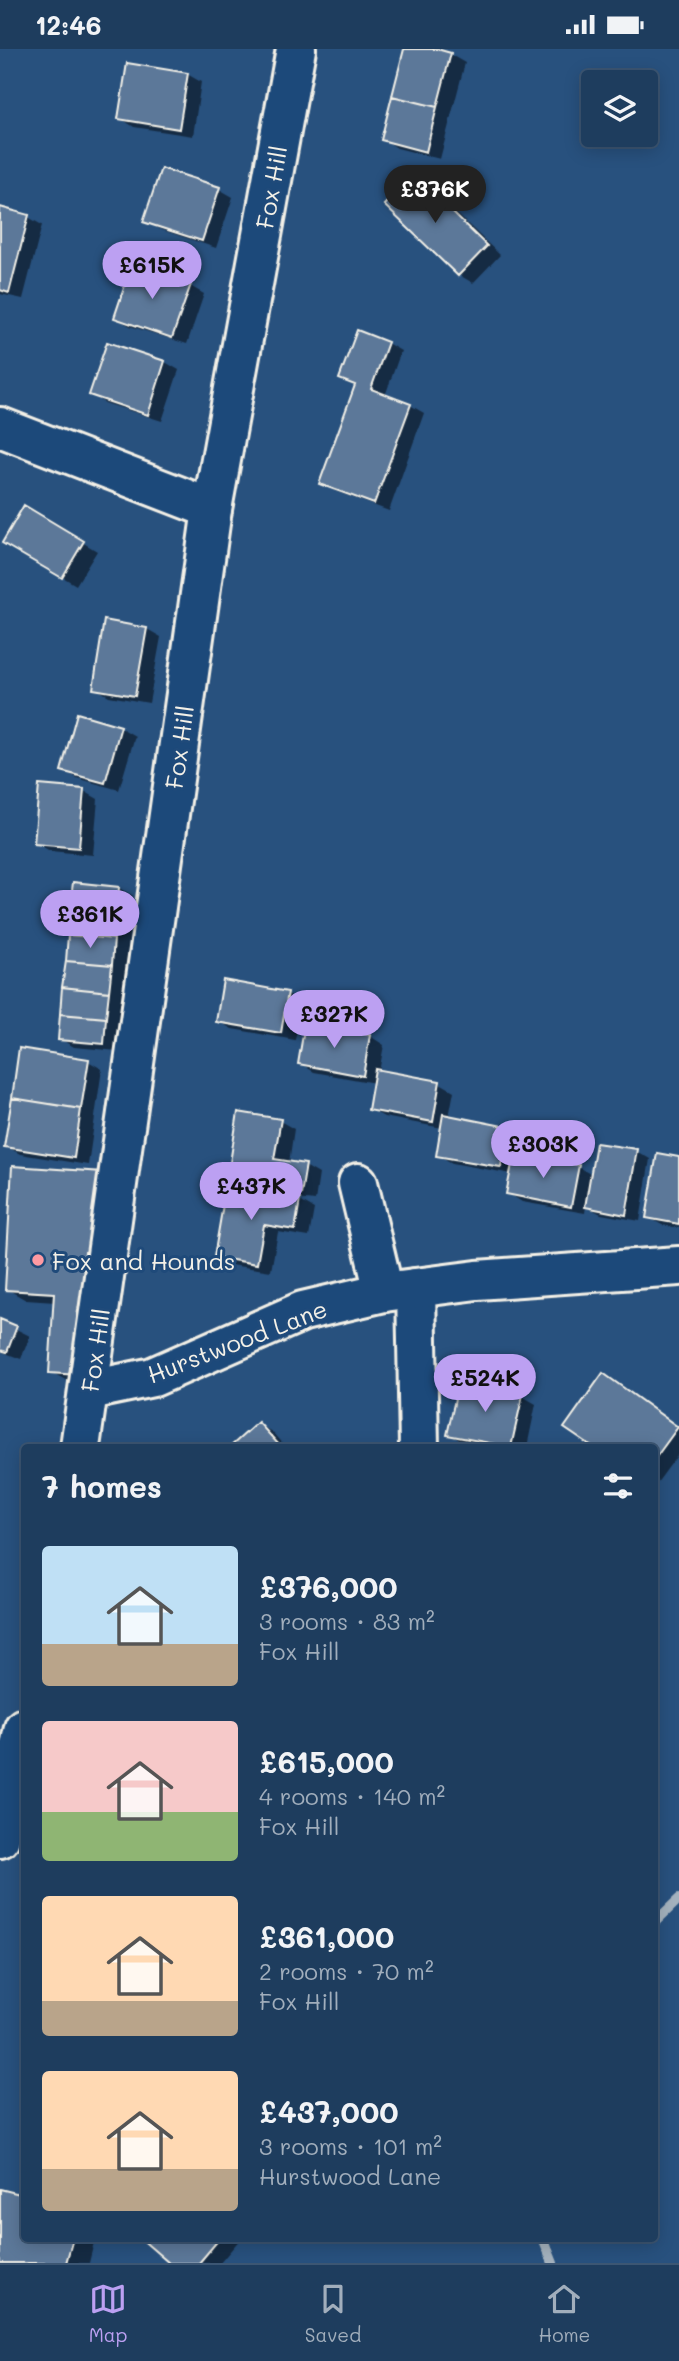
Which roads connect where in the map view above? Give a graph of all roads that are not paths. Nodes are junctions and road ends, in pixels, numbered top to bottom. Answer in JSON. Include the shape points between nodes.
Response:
{"nodes":[{"id":1,"x":296,"y":49,"type":"edge"},
{"id":2,"x":0,"y":427,"type":"edge"},
{"id":3,"x":212,"y":509,"type":"junction"},
{"id":4,"x":358,"y":1183,"type":"dead end"},
{"id":5,"x":679,"y":1266,"type":"edge"},
{"id":6,"x":400,"y":1290,"type":"junction"},
{"id":7,"x":90,"y":1389,"type":"junction"},
{"id":8,"x":81,"y":1444,"type":"edge"},
{"id":9,"x":419,"y":1444,"type":"edge"},
{"id":10,"x":21,"y":1742,"type":"edge"},
{"id":11,"x":0,"y":1838,"type":"edge"}],
"edges":[{"from":1,"to":3,"type":"main road","name":"Fox Hill"},
{"from":2,"to":3,"type":"main road"},
{"from":3,"to":7,"type":"main road","name":"Fox Hill"},
{"from":4,"to":6,"type":"main road"},
{"from":5,"to":6,"type":"main road","name":"Hurstwood Lane"},
{"from":6,"to":7,"type":"main road","name":"Hurstwood Lane","via":[[303,1311],[153,1377]]},
{"from":6,"to":9,"type":"main road"},
{"from":7,"to":8,"type":"main road","name":"Fox Hill"},
{"from":10,"to":11,"type":"main road"}]}
